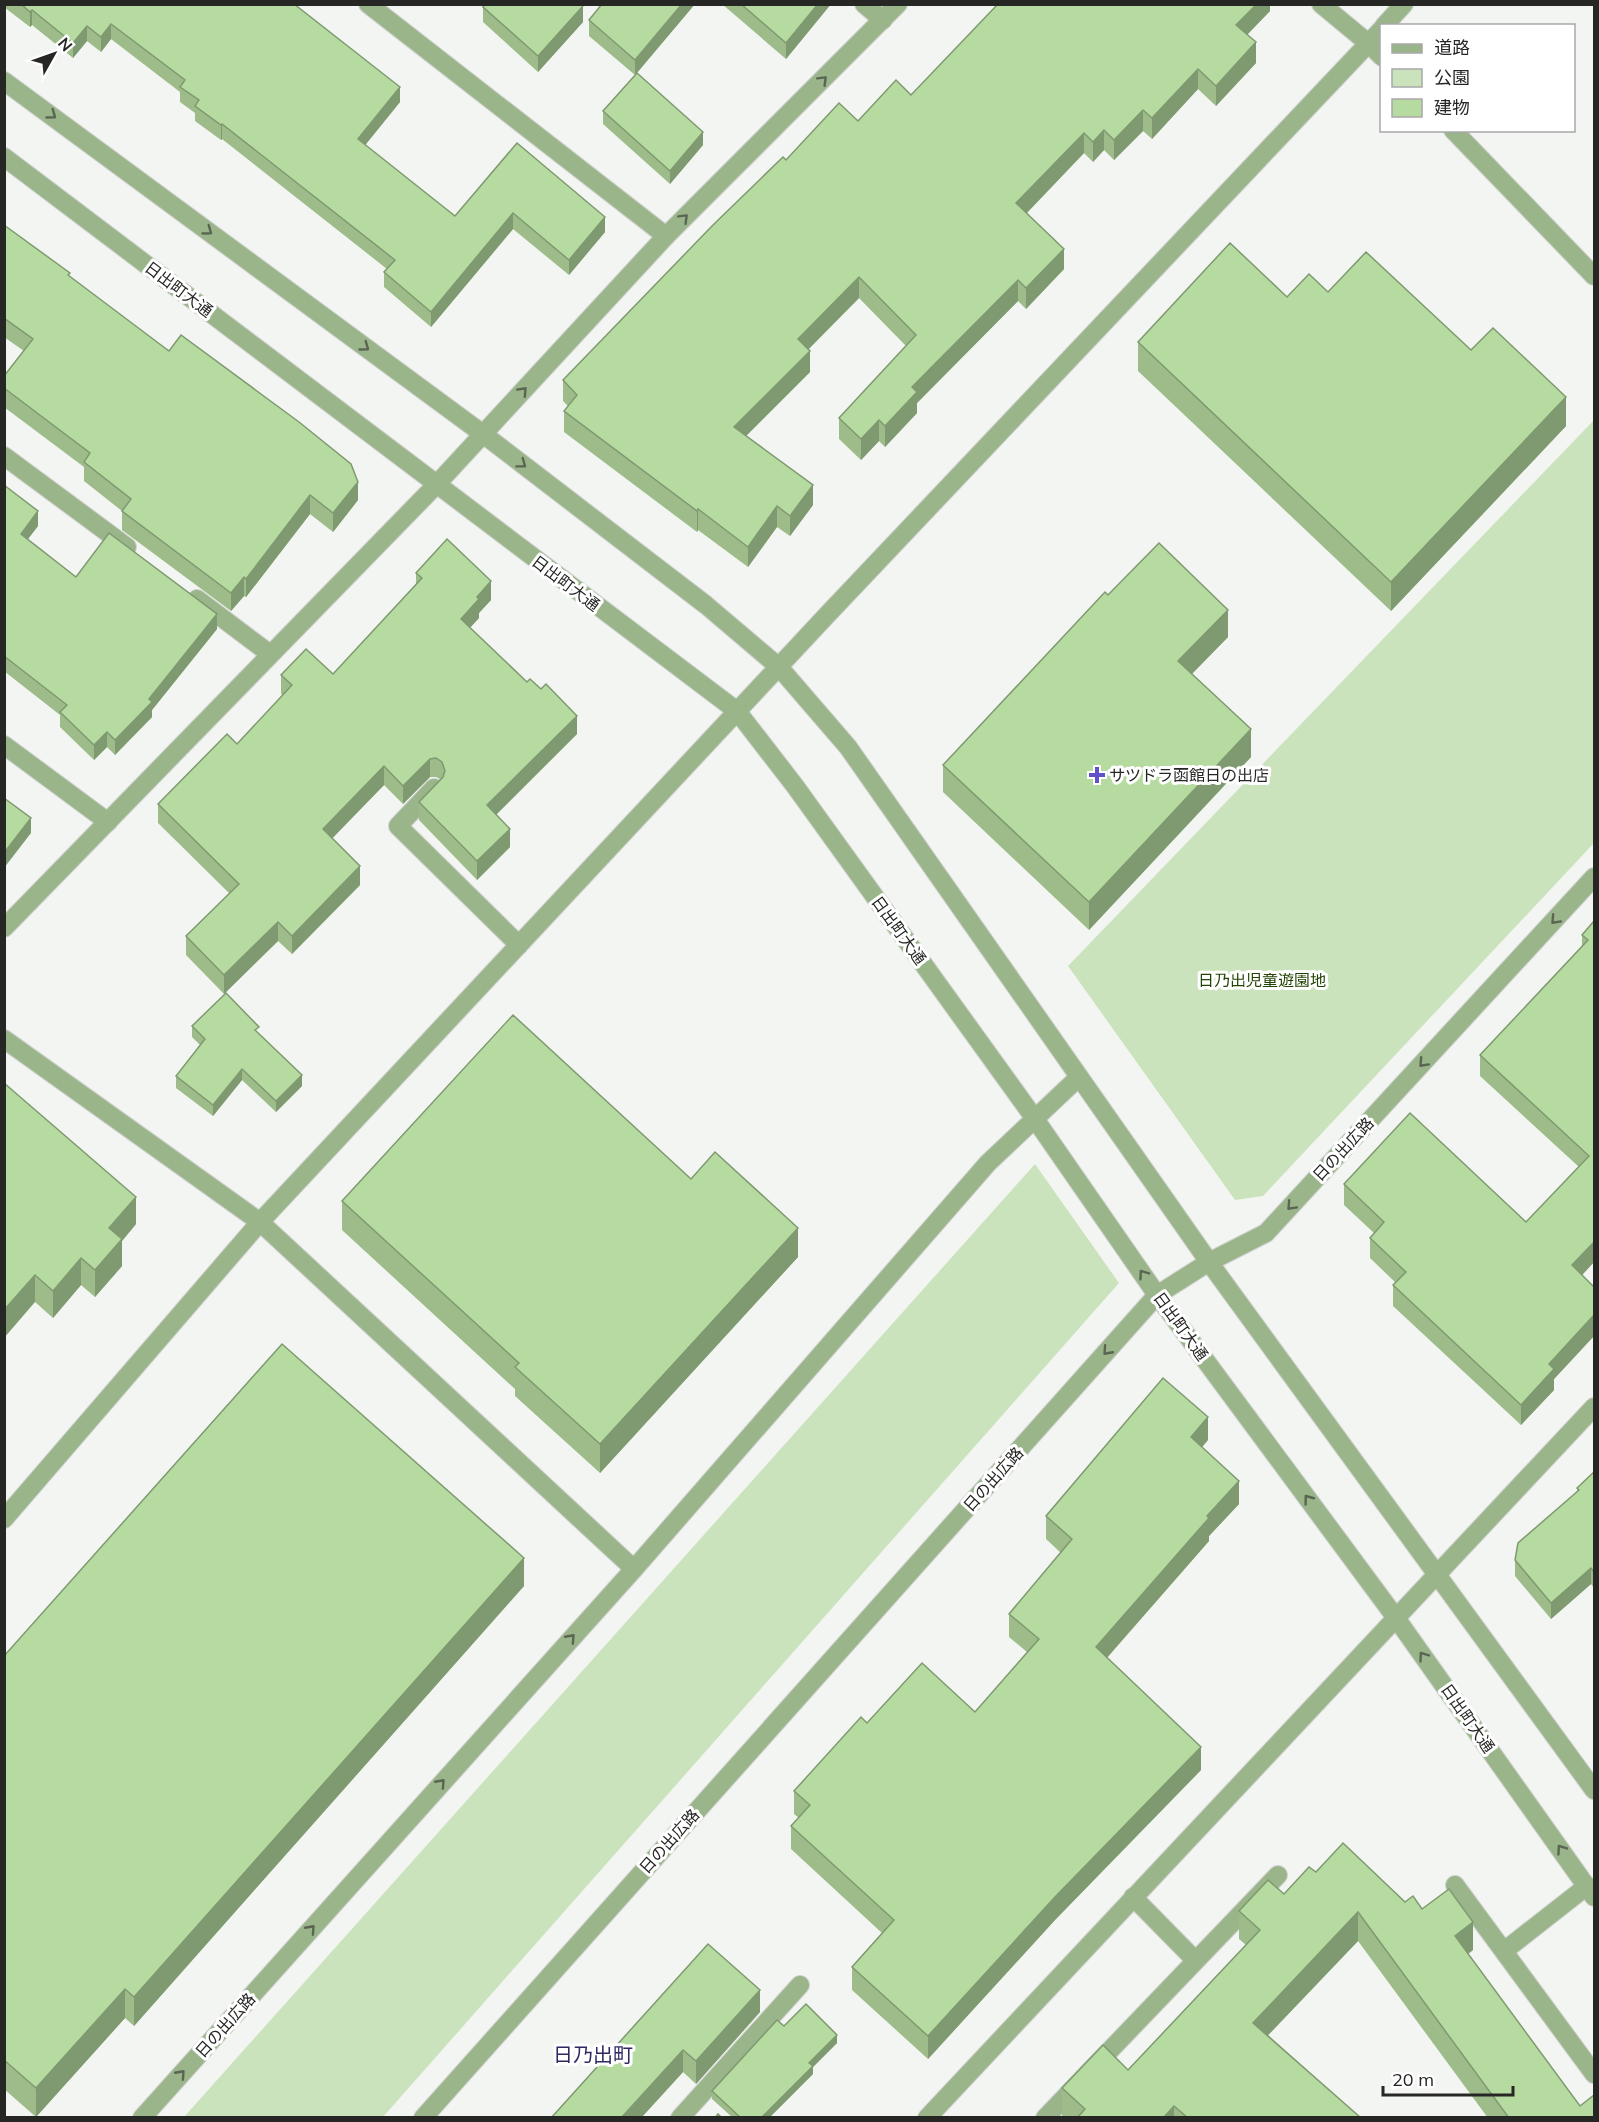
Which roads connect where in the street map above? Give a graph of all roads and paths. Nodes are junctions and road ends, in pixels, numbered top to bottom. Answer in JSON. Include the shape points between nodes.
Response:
{"nodes":[{"id":1,"x":368,"y":4,"type":"edge"},
{"id":2,"x":864,"y":4,"type":"edge"},
{"id":3,"x":898,"y":4,"type":"edge"},
{"id":4,"x":1321,"y":4,"type":"edge"},
{"id":5,"x":1404,"y":4,"type":"edge"},
{"id":6,"x":883,"y":20,"type":"junction"},
{"id":7,"x":1386,"y":24,"type":"edge"},
{"id":8,"x":1380,"y":30,"type":"edge"},
{"id":9,"x":1368,"y":44,"type":"junction"},
{"id":10,"x":1380,"y":55,"type":"edge"},
{"id":11,"x":4,"y":81,"type":"edge"},
{"id":12,"x":1455,"y":132,"type":"edge"},
{"id":13,"x":4,"y":157,"type":"edge"},
{"id":14,"x":666,"y":236,"type":"junction"},
{"id":15,"x":1594,"y":276,"type":"edge"},
{"id":16,"x":483,"y":434,"type":"junction"},
{"id":17,"x":4,"y":456,"type":"edge"},
{"id":18,"x":436,"y":485,"type":"junction"},
{"id":19,"x":137,"y":555,"type":"edge"},
{"id":20,"x":185,"y":590,"type":"edge"},
{"id":21,"x":270,"y":654,"type":"junction"},
{"id":22,"x":779,"y":667,"type":"junction"},
{"id":23,"x":737,"y":711,"type":"junction"},
{"id":24,"x":4,"y":745,"type":"edge"},
{"id":25,"x":434,"y":788,"type":"edge"},
{"id":26,"x":108,"y":822,"type":"junction"},
{"id":27,"x":1594,"y":877,"type":"edge"},
{"id":28,"x":4,"y":928,"type":"edge"},
{"id":29,"x":519,"y":945,"type":"junction"},
{"id":30,"x":4,"y":1039,"type":"edge"},
{"id":31,"x":1079,"y":1077,"type":"junction"},
{"id":32,"x":1035,"y":1119,"type":"junction"},
{"id":33,"x":260,"y":1222,"type":"junction"},
{"id":34,"x":1209,"y":1262,"type":"junction"},
{"id":35,"x":1157,"y":1295,"type":"junction"},
{"id":36,"x":1594,"y":1407,"type":"edge"},
{"id":37,"x":4,"y":1519,"type":"edge"},
{"id":38,"x":634,"y":1569,"type":"junction"},
{"id":39,"x":1438,"y":1574,"type":"junction"},
{"id":40,"x":1396,"y":1618,"type":"junction"},
{"id":41,"x":1594,"y":1790,"type":"edge"},
{"id":42,"x":1278,"y":1875,"type":"dead end"},
{"id":43,"x":1455,"y":1885,"type":"dead end"},
{"id":44,"x":1591,"y":1891,"type":"edge"},
{"id":45,"x":1133,"y":1898,"type":"junction"},
{"id":46,"x":1504,"y":1951,"type":"junction"},
{"id":47,"x":1195,"y":1960,"type":"junction"},
{"id":48,"x":800,"y":1985,"type":"dead end"},
{"id":49,"x":1594,"y":2074,"type":"edge"},
{"id":50,"x":142,"y":2118,"type":"edge"},
{"id":51,"x":423,"y":2118,"type":"edge"},
{"id":52,"x":680,"y":2118,"type":"edge"},
{"id":53,"x":927,"y":2118,"type":"edge"},
{"id":54,"x":1045,"y":2118,"type":"edge"}],
"edges":[{"from":1,"to":14,"type":"street"},
{"from":2,"to":6,"type":"street"},
{"from":3,"to":6,"type":"street"},
{"from":4,"to":9,"type":"street"},
{"from":5,"to":7,"type":"street"},
{"from":14,"to":6,"type":"street","one_way":true},
{"from":8,"to":9,"type":"street"},
{"from":9,"to":10,"type":"street"},
{"from":9,"to":22,"type":"street"},
{"from":11,"to":16,"type":"street","one_way":true},
{"from":12,"to":15,"type":"street"},
{"from":13,"to":18,"type":"street","name":"日出町大通"},
{"from":16,"to":14,"type":"street","one_way":true},
{"from":16,"to":18,"type":"street"},
{"from":16,"to":22,"type":"street","one_way":true,"via":[[706,605]]},
{"from":17,"to":19,"type":"street"},
{"from":18,"to":21,"type":"street"},
{"from":18,"to":23,"type":"street","name":"日出町大通"},
{"from":20,"to":21,"type":"street"},
{"from":21,"to":26,"type":"street"},
{"from":22,"to":23,"type":"street"},
{"from":22,"to":31,"type":"street","via":[[848,747]]},
{"from":23,"to":29,"type":"street"},
{"from":23,"to":32,"type":"street","name":"日出町大通"},
{"from":24,"to":26,"type":"street"},
{"from":25,"to":29,"type":"street","via":[[398,826]]},
{"from":26,"to":28,"type":"street"},
{"from":27,"to":34,"type":"street","name":"日の出広路","one_way":true,"via":[[1266,1233]]},
{"from":29,"to":33,"type":"street"},
{"from":30,"to":33,"type":"street"},
{"from":31,"to":32,"type":"street","name":"日の出広路"},
{"from":31,"to":34,"type":"street"},
{"from":35,"to":32,"type":"street","name":"日出町大通","one_way":true},
{"from":32,"to":38,"type":"street","name":"日の出広路","via":[[988,1163]]},
{"from":33,"to":37,"type":"street"},
{"from":33,"to":38,"type":"street"},
{"from":34,"to":35,"type":"street","name":"日の出広路"},
{"from":34,"to":39,"type":"street"},
{"from":40,"to":35,"type":"street","name":"日出町大通","one_way":true},
{"from":35,"to":51,"type":"street","name":"日の出広路","one_way":true},
{"from":36,"to":39,"type":"street"},
{"from":50,"to":38,"type":"street","name":"日の出広路","one_way":true},
{"from":39,"to":40,"type":"street"},
{"from":39,"to":41,"type":"street"},
{"from":44,"to":40,"type":"street","name":"日出町大通","one_way":true},
{"from":40,"to":45,"type":"street"},
{"from":42,"to":47,"type":"street"},
{"from":43,"to":46,"type":"street"},
{"from":44,"to":46,"type":"street"},
{"from":45,"to":47,"type":"street"},
{"from":45,"to":53,"type":"street"},
{"from":46,"to":49,"type":"street"},
{"from":47,"to":54,"type":"street"},
{"from":48,"to":52,"type":"street"}]}
